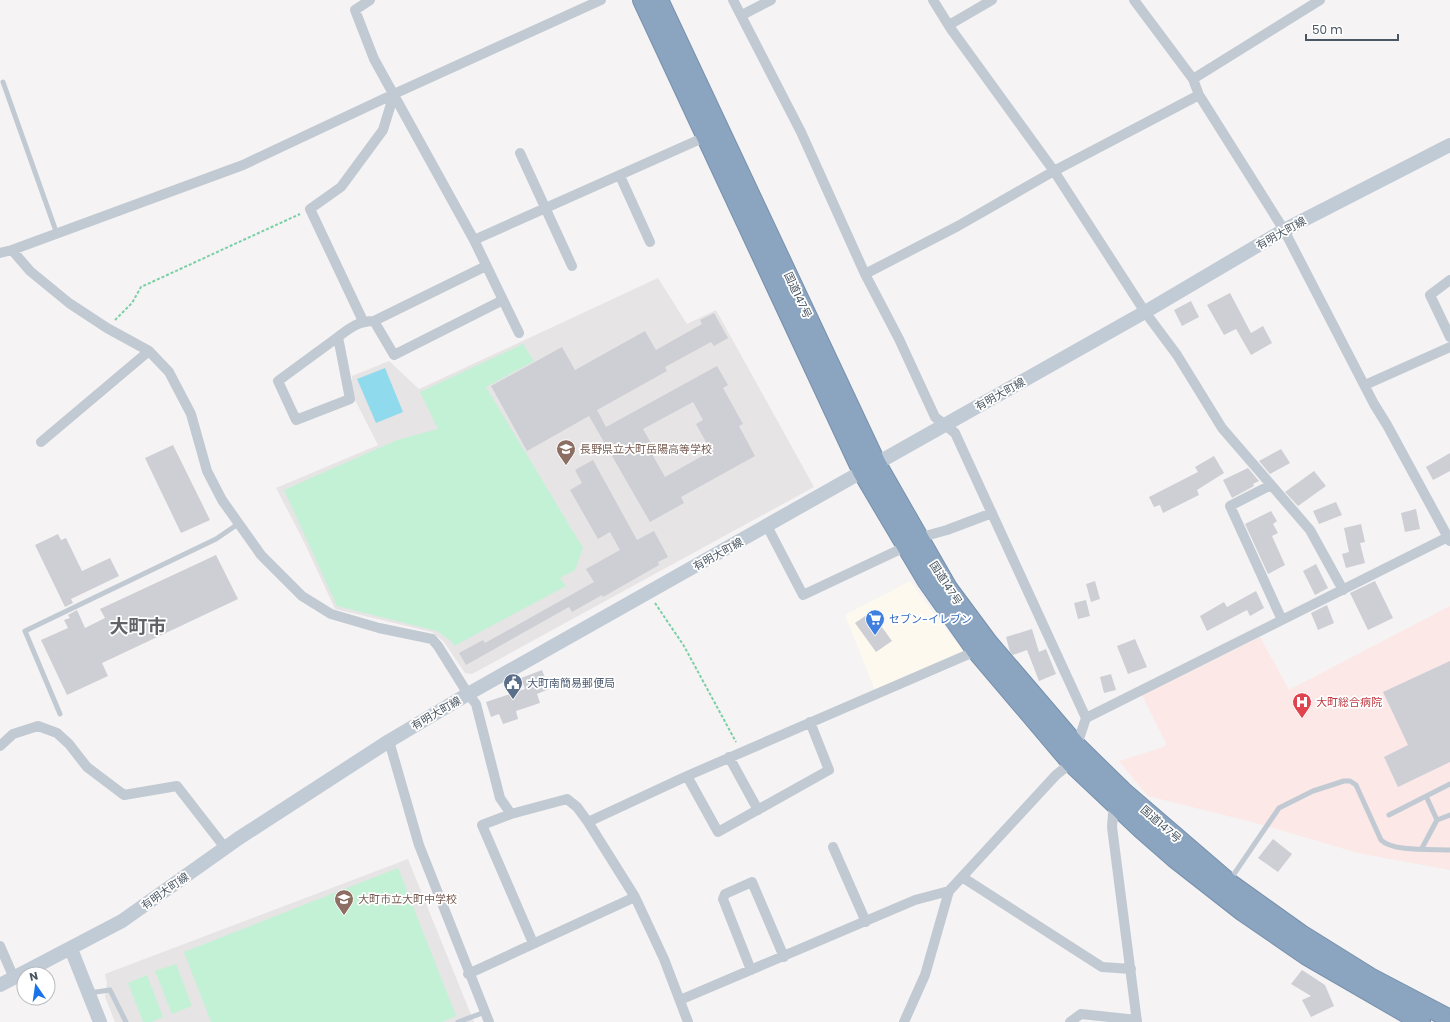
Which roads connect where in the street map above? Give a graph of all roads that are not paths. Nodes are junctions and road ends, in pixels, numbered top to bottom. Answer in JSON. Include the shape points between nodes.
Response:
{"nodes":[{"id":1,"x":370,"y":0,"type":"edge"},
{"id":2,"x":601,"y":0,"type":"edge"},
{"id":3,"x":642,"y":0,"type":"edge"},
{"id":4,"x":659,"y":0,"type":"edge"},
{"id":5,"x":733,"y":0,"type":"edge"},
{"id":6,"x":772,"y":0,"type":"edge"},
{"id":7,"x":933,"y":0,"type":"edge"},
{"id":8,"x":992,"y":0,"type":"edge"},
{"id":9,"x":1134,"y":0,"type":"edge"},
{"id":10,"x":1320,"y":0,"type":"edge"},
{"id":11,"x":742,"y":15,"type":"junction"},
{"id":12,"x":949,"y":25,"type":"junction"},
{"id":13,"x":1193,"y":79,"type":"junction"},
{"id":14,"x":3,"y":82,"type":"dead end"},
{"id":15,"x":394,"y":94,"type":"junction"},
{"id":16,"x":1199,"y":95,"type":"junction"},
{"id":17,"x":713,"y":134,"type":"junction"},
{"id":18,"x":1450,"y":145,"type":"edge"},
{"id":19,"x":520,"y":153,"type":"dead end"},
{"id":20,"x":1054,"y":171,"type":"junction"},
{"id":21,"x":620,"y":176,"type":"junction"},
{"id":22,"x":545,"y":209,"type":"junction"},
{"id":23,"x":1284,"y":230,"type":"junction"},
{"id":24,"x":57,"y":234,"type":"junction"},
{"id":25,"x":474,"y":240,"type":"junction"},
{"id":26,"x":650,"y":242,"type":"dead end"},
{"id":27,"x":12,"y":250,"type":"junction"},
{"id":28,"x":0,"y":253,"type":"edge"},
{"id":29,"x":486,"y":266,"type":"junction"},
{"id":30,"x":572,"y":266,"type":"dead end"},
{"id":31,"x":865,"y":274,"type":"junction"},
{"id":32,"x":1450,"y":280,"type":"edge"},
{"id":33,"x":503,"y":300,"type":"junction"},
{"id":34,"x":1145,"y":312,"type":"junction"},
{"id":35,"x":363,"y":321,"type":"junction"},
{"id":36,"x":374,"y":322,"type":"junction"},
{"id":37,"x":519,"y":332,"type":"dead end"},
{"id":38,"x":338,"y":337,"type":"junction"},
{"id":39,"x":1450,"y":337,"type":"edge"},
{"id":40,"x":1450,"y":347,"type":"edge"},
{"id":41,"x":149,"y":351,"type":"junction"},
{"id":42,"x":1365,"y":385,"type":"junction"},
{"id":43,"x":945,"y":425,"type":"junction"},
{"id":44,"x":41,"y":442,"type":"dead end"},
{"id":45,"x":870,"y":468,"type":"junction"},
{"id":46,"x":1271,"y":485,"type":"junction"},
{"id":47,"x":992,"y":513,"type":"junction"},
{"id":48,"x":238,"y":524,"type":"junction"},
{"id":49,"x":767,"y":526,"type":"junction"},
{"id":50,"x":1449,"y":538,"type":"edge"},
{"id":51,"x":912,"y":542,"type":"junction"},
{"id":52,"x":1343,"y":590,"type":"junction"},
{"id":53,"x":1282,"y":620,"type":"junction"},
{"id":54,"x":976,"y":651,"type":"junction"},
{"id":55,"x":468,"y":694,"type":"junction"},
{"id":56,"x":60,"y":714,"type":"dead end"},
{"id":57,"x":1086,"y":718,"type":"junction"},
{"id":58,"x":810,"y":722,"type":"junction"},
{"id":59,"x":388,"y":741,"type":"junction"},
{"id":60,"x":0,"y":746,"type":"edge"},
{"id":61,"x":1074,"y":755,"type":"junction"},
{"id":62,"x":730,"y":757,"type":"junction"},
{"id":63,"x":687,"y":776,"type":"junction"},
{"id":64,"x":1450,"y":784,"type":"edge"},
{"id":65,"x":1426,"y":796,"type":"junction"},
{"id":66,"x":1118,"y":797,"type":"junction"},
{"id":67,"x":758,"y":810,"type":"junction"},
{"id":68,"x":512,"y":814,"type":"junction"},
{"id":69,"x":1389,"y":815,"type":"dead end"},
{"id":70,"x":1450,"y":815,"type":"edge"},
{"id":71,"x":1437,"y":820,"type":"junction"},
{"id":72,"x":588,"y":822,"type":"junction"},
{"id":73,"x":833,"y":847,"type":"dead end"},
{"id":74,"x":1422,"y":848,"type":"junction"},
{"id":75,"x":226,"y":849,"type":"junction"},
{"id":76,"x":1450,"y":850,"type":"edge"},
{"id":77,"x":962,"y":877,"type":"junction"},
{"id":78,"x":1224,"y":888,"type":"junction"},
{"id":79,"x":949,"y":891,"type":"junction"},
{"id":80,"x":635,"y":897,"type":"junction"},
{"id":81,"x":866,"y":922,"type":"junction"},
{"id":82,"x":533,"y":943,"type":"junction"},
{"id":83,"x":0,"y":946,"type":"edge"},
{"id":84,"x":70,"y":949,"type":"junction"},
{"id":85,"x":784,"y":957,"type":"junction"},
{"id":86,"x":1131,"y":969,"type":"junction"},
{"id":87,"x":751,"y":970,"type":"junction"},
{"id":88,"x":468,"y":974,"type":"junction"},
{"id":89,"x":14,"y":978,"type":"junction"},
{"id":90,"x":0,"y":984,"type":"edge"},
{"id":91,"x":88,"y":993,"type":"junction"},
{"id":92,"x":680,"y":1000,"type":"junction"},
{"id":93,"x":485,"y":1012,"type":"junction"},
{"id":94,"x":1450,"y":1019,"type":"edge"},
{"id":95,"x":1137,"y":1021,"type":"edge"},
{"id":96,"x":100,"y":1022,"type":"edge"},
{"id":97,"x":126,"y":1022,"type":"edge"},
{"id":98,"x":458,"y":1022,"type":"edge"},
{"id":99,"x":489,"y":1022,"type":"edge"},
{"id":100,"x":688,"y":1022,"type":"edge"},
{"id":101,"x":904,"y":1022,"type":"edge"},
{"id":102,"x":1070,"y":1022,"type":"edge"},
{"id":103,"x":1421,"y":1022,"type":"edge"}],
"edges":[{"from":1,"to":15,"type":"street","via":[[355,10],[374,59]]},
{"from":2,"to":15,"type":"street"},
{"from":3,"to":17,"type":"highway","name":"国道147号"},
{"from":4,"to":17,"type":"highway","name":"国道147号"},
{"from":5,"to":11,"type":"street"},
{"from":6,"to":11,"type":"street"},
{"from":7,"to":12,"type":"street"},
{"from":8,"to":12,"type":"street"},
{"from":9,"to":13,"type":"street"},
{"from":10,"to":13,"type":"street"},
{"from":11,"to":31,"type":"street","via":[[801,132]]},
{"from":12,"to":20,"type":"street"},
{"from":13,"to":16,"type":"street"},
{"from":14,"to":24,"type":"lane"},
{"from":15,"to":24,"type":"street","via":[[243,165]]},
{"from":15,"to":25,"type":"street"},
{"from":15,"to":35,"type":"street","via":[[383,130],[341,187],[310,209]]},
{"from":16,"to":20,"type":"street"},
{"from":16,"to":23,"type":"street"},
{"from":17,"to":21,"type":"street"},
{"from":17,"to":45,"type":"highway","name":"国道147号"},
{"from":18,"to":23,"type":"main road","name":"有明大町線"},
{"from":19,"to":22,"type":"street"},
{"from":20,"to":31,"type":"street","via":[[958,226]]},
{"from":20,"to":34,"type":"street"},
{"from":21,"to":22,"type":"street"},
{"from":21,"to":26,"type":"street"},
{"from":22,"to":25,"type":"street"},
{"from":22,"to":30,"type":"street"},
{"from":23,"to":34,"type":"main road","name":"有明大町線"},
{"from":23,"to":42,"type":"street"},
{"from":24,"to":27,"type":"street"},
{"from":25,"to":29,"type":"street"},
{"from":27,"to":28,"type":"street"},
{"from":27,"to":41,"type":"street","via":[[30,271],[70,303],[107,328]]},
{"from":29,"to":33,"type":"street"},
{"from":29,"to":36,"type":"street"},
{"from":31,"to":43,"type":"street","via":[[935,417]]},
{"from":32,"to":39,"type":"street","via":[[1430,295]]},
{"from":33,"to":36,"type":"street","via":[[394,355]]},
{"from":33,"to":37,"type":"street"},
{"from":34,"to":43,"type":"main road","name":"有明大町線"},
{"from":34,"to":46,"type":"street","via":[[1177,355],[1222,428]]},
{"from":35,"to":36,"type":"street"},
{"from":35,"to":38,"type":"street"},
{"from":38,"to":38,"type":"street","via":[[278,380],[296,420],[350,398]]},
{"from":40,"to":42,"type":"street"},
{"from":41,"to":44,"type":"street"},
{"from":41,"to":48,"type":"street","via":[[169,372],[191,414],[207,470]]},
{"from":42,"to":50,"type":"street"},
{"from":43,"to":45,"type":"main road","name":"有明大町線"},
{"from":43,"to":47,"type":"street","via":[[955,433]]},
{"from":45,"to":49,"type":"main road","name":"有明大町線"},
{"from":45,"to":51,"type":"highway","name":"国道147号"},
{"from":46,"to":52,"type":"street","via":[[1310,530]]},
{"from":46,"to":53,"type":"street","via":[[1230,506]]},
{"from":47,"to":51,"type":"street"},
{"from":47,"to":57,"type":"street"},
{"from":48,"to":55,"type":"street","via":[[261,555],[302,596],[331,614],[379,628],[432,639]]},
{"from":48,"to":56,"type":"lane","via":[[216,539],[25,631]]},
{"from":49,"to":51,"type":"street","via":[[803,595]]},
{"from":49,"to":55,"type":"main road","name":"有明大町線"},
{"from":50,"to":52,"type":"street"},
{"from":51,"to":54,"type":"highway","name":"国道147号","via":[[926,580]]},
{"from":51,"to":61,"type":"highway","name":"国道147号"},
{"from":52,"to":53,"type":"street"},
{"from":53,"to":57,"type":"street"},
{"from":54,"to":58,"type":"street"},
{"from":54,"to":61,"type":"highway","name":"国道147号"},
{"from":55,"to":59,"type":"main road","name":"有明大町線"},
{"from":55,"to":68,"type":"street","via":[[476,704],[500,798]]},
{"from":57,"to":61,"type":"street"},
{"from":58,"to":62,"type":"street"},
{"from":58,"to":67,"type":"street","via":[[829,770]]},
{"from":59,"to":75,"type":"main road","name":"有明大町線"},
{"from":59,"to":88,"type":"street","via":[[418,846]]},
{"from":60,"to":75,"type":"street","via":[[13,734],[38,726],[57,733],[87,767],[124,795],[177,786]]},
{"from":61,"to":66,"type":"highway","name":"国道147号"},
{"from":61,"to":77,"type":"street"},
{"from":62,"to":63,"type":"street"},
{"from":62,"to":67,"type":"street"},
{"from":63,"to":67,"type":"street","via":[[718,832]]},
{"from":63,"to":72,"type":"street"},
{"from":64,"to":65,"type":"lane"},
{"from":65,"to":69,"type":"lane"},
{"from":65,"to":71,"type":"lane"},
{"from":66,"to":78,"type":"highway","name":"国道147号"},
{"from":66,"to":86,"type":"street","via":[[1112,827]]},
{"from":68,"to":72,"type":"street","via":[[567,799]]},
{"from":68,"to":82,"type":"street","via":[[482,825]]},
{"from":70,"to":71,"type":"lane"},
{"from":71,"to":74,"type":"lane"},
{"from":72,"to":80,"type":"street"},
{"from":73,"to":81,"type":"street"},
{"from":74,"to":76,"type":"lane"},
{"from":74,"to":78,"type":"lane","via":[[1386,845],[1381,840],[1356,785],[1344,781],[1313,790],[1279,808]]},
{"from":75,"to":84,"type":"main road","name":"有明大町線","via":[[122,921]]},
{"from":77,"to":79,"type":"street"},
{"from":77,"to":86,"type":"street","via":[[1102,967]]},
{"from":78,"to":94,"type":"highway","name":"国道147号","via":[[1358,969]]},
{"from":78,"to":103,"type":"highway","name":"国道147号","via":[[1307,956]]},
{"from":79,"to":81,"type":"street","via":[[915,900]]},
{"from":79,"to":101,"type":"street","via":[[925,975]]},
{"from":80,"to":82,"type":"street"},
{"from":80,"to":92,"type":"street","via":[[650,926]]},
{"from":81,"to":85,"type":"street"},
{"from":82,"to":88,"type":"street"},
{"from":83,"to":89,"type":"street"},
{"from":84,"to":89,"type":"main road","name":"有明大町線"},
{"from":84,"to":91,"type":"main road"},
{"from":85,"to":87,"type":"street"},
{"from":85,"to":87,"type":"street","via":[[752,882],[725,894],[723,899]]},
{"from":86,"to":95,"type":"street"},
{"from":87,"to":92,"type":"street"},
{"from":88,"to":93,"type":"street"},
{"from":89,"to":90,"type":"main road","name":"有明大町線"},
{"from":91,"to":96,"type":"main road"},
{"from":91,"to":97,"type":"lane","via":[[110,990]]},
{"from":92,"to":100,"type":"street"},
{"from":93,"to":98,"type":"lane"},
{"from":93,"to":99,"type":"street"},
{"from":95,"to":102,"type":"street","via":[[1081,1014]]}]}
